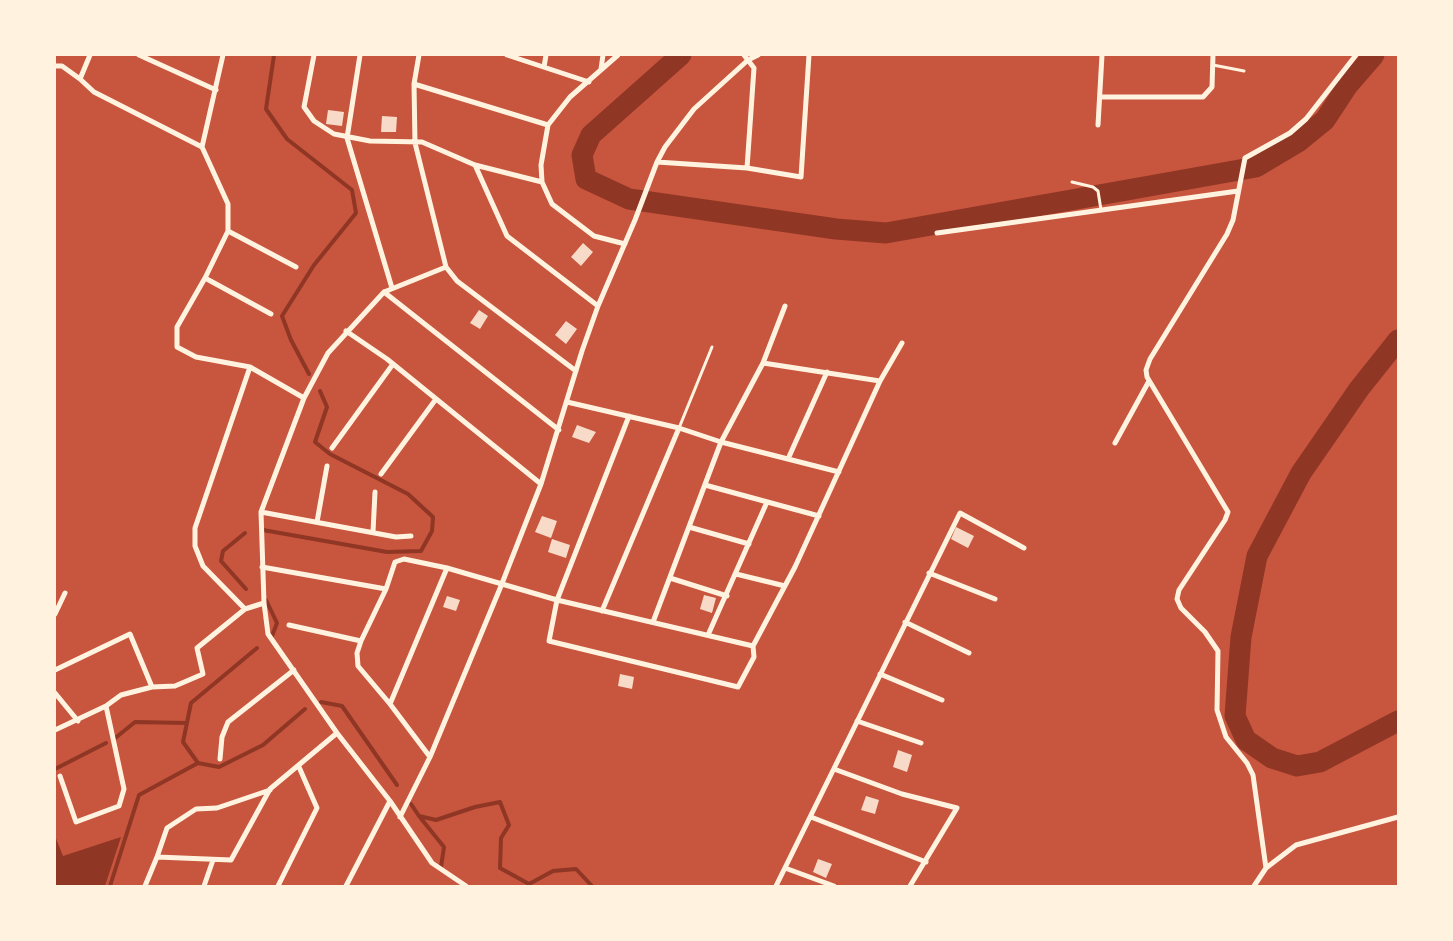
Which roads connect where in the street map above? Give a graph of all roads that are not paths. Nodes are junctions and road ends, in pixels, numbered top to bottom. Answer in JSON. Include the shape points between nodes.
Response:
{"nodes":[{"id":1,"x":90,"y":55,"type":"edge"},
{"id":2,"x":139,"y":55,"type":"edge"},
{"id":3,"x":223,"y":55,"type":"edge"},
{"id":4,"x":314,"y":55,"type":"edge"},
{"id":5,"x":360,"y":55,"type":"edge"},
{"id":6,"x":419,"y":55,"type":"edge"},
{"id":7,"x":507,"y":55,"type":"edge"},
{"id":8,"x":546,"y":55,"type":"edge"},
{"id":9,"x":603,"y":55,"type":"edge"},
{"id":10,"x":618,"y":55,"type":"edge"},
{"id":11,"x":744,"y":55,"type":"edge"},
{"id":12,"x":758,"y":55,"type":"edge"},
{"id":13,"x":809,"y":55,"type":"edge"},
{"id":14,"x":1102,"y":55,"type":"edge"},
{"id":15,"x":1213,"y":55,"type":"edge"},
{"id":16,"x":1356,"y":55,"type":"edge"},
{"id":17,"x":748,"y":60,"type":"junction"},
{"id":18,"x":1213,"y":65,"type":"junction"},
{"id":19,"x":55,"y":66,"type":"edge"},
{"id":20,"x":544,"y":67,"type":"junction"},
{"id":21,"x":601,"y":70,"type":"junction"},
{"id":22,"x":1244,"y":71,"type":"dead end"},
{"id":23,"x":80,"y":79,"type":"junction"},
{"id":24,"x":589,"y":82,"type":"junction"},
{"id":25,"x":414,"y":84,"type":"junction"},
{"id":26,"x":216,"y":90,"type":"junction"},
{"id":27,"x":1100,"y":97,"type":"junction"},
{"id":28,"x":548,"y":125,"type":"junction"},
{"id":29,"x":1098,"y":125,"type":"dead end"},
{"id":30,"x":347,"y":138,"type":"junction"},
{"id":31,"x":415,"y":142,"type":"junction"},
{"id":32,"x":202,"y":147,"type":"junction"},
{"id":33,"x":657,"y":162,"type":"junction"},
{"id":34,"x":475,"y":165,"type":"junction"},
{"id":35,"x":747,"y":168,"type":"junction"},
{"id":36,"x":542,"y":182,"type":"junction"},
{"id":37,"x":1072,"y":182,"type":"dead end"},
{"id":38,"x":1238,"y":191,"type":"junction"},
{"id":39,"x":1102,"y":210,"type":"junction"},
{"id":40,"x":228,"y":231,"type":"junction"},
{"id":41,"x":936,"y":233,"type":"dead end"},
{"id":42,"x":625,"y":244,"type":"junction"},
{"id":43,"x":296,"y":267,"type":"dead end"},
{"id":44,"x":446,"y":267,"type":"junction"},
{"id":45,"x":205,"y":278,"type":"junction"},
{"id":46,"x":392,"y":288,"type":"junction"},
{"id":47,"x":384,"y":292,"type":"junction"},
{"id":48,"x":598,"y":306,"type":"junction"},
{"id":49,"x":785,"y":306,"type":"dead end"},
{"id":50,"x":271,"y":314,"type":"dead end"},
{"id":51,"x":346,"y":332,"type":"junction"},
{"id":52,"x":902,"y":343,"type":"dead end"},
{"id":53,"x":712,"y":347,"type":"dead end"},
{"id":54,"x":762,"y":363,"type":"junction"},
{"id":55,"x":393,"y":364,"type":"junction"},
{"id":56,"x":250,"y":368,"type":"junction"},
{"id":57,"x":576,"y":371,"type":"junction"},
{"id":58,"x":827,"y":372,"type":"junction"},
{"id":59,"x":880,"y":381,"type":"junction"},
{"id":60,"x":1149,"y":381,"type":"junction"},
{"id":61,"x":304,"y":398,"type":"junction"},
{"id":62,"x":436,"y":399,"type":"junction"},
{"id":63,"x":567,"y":402,"type":"junction"},
{"id":64,"x":629,"y":416,"type":"junction"},
{"id":65,"x":679,"y":428,"type":"junction"},
{"id":66,"x":559,"y":430,"type":"junction"},
{"id":67,"x":721,"y":442,"type":"junction"},
{"id":68,"x":1116,"y":443,"type":"dead end"},
{"id":69,"x":332,"y":448,"type":"dead end"},
{"id":70,"x":788,"y":459,"type":"junction"},
{"id":71,"x":326,"y":466,"type":"dead end"},
{"id":72,"x":839,"y":472,"type":"junction"},
{"id":73,"x":381,"y":474,"type":"dead end"},
{"id":74,"x":541,"y":484,"type":"junction"},
{"id":75,"x":705,"y":486,"type":"junction"},
{"id":76,"x":375,"y":492,"type":"dead end"},
{"id":77,"x":767,"y":502,"type":"junction"},
{"id":78,"x":261,"y":512,"type":"junction"},
{"id":79,"x":819,"y":516,"type":"junction"},
{"id":80,"x":317,"y":522,"type":"junction"},
{"id":81,"x":689,"y":527,"type":"junction"},
{"id":82,"x":373,"y":532,"type":"junction"},
{"id":83,"x":411,"y":536,"type":"dead end"},
{"id":84,"x":748,"y":544,"type":"junction"},
{"id":85,"x":1024,"y":548,"type":"dead end"},
{"id":86,"x":262,"y":567,"type":"junction"},
{"id":87,"x":447,"y":568,"type":"junction"},
{"id":88,"x":929,"y":573,"type":"junction"},
{"id":89,"x":736,"y":574,"type":"junction"},
{"id":90,"x":670,"y":578,"type":"junction"},
{"id":91,"x":502,"y":586,"type":"junction"},
{"id":92,"x":785,"y":586,"type":"junction"},
{"id":93,"x":386,"y":589,"type":"junction"},
{"id":94,"x":65,"y":593,"type":"dead end"},
{"id":95,"x":727,"y":596,"type":"junction"},
{"id":96,"x":995,"y":599,"type":"dead end"},
{"id":97,"x":557,"y":600,"type":"junction"},
{"id":98,"x":264,"y":603,"type":"junction"},
{"id":99,"x":245,"y":609,"type":"junction"},
{"id":100,"x":602,"y":611,"type":"junction"},
{"id":101,"x":55,"y":614,"type":"edge"},
{"id":102,"x":653,"y":622,"type":"junction"},
{"id":103,"x":905,"y":622,"type":"junction"},
{"id":104,"x":289,"y":624,"type":"dead end"},
{"id":105,"x":708,"y":635,"type":"junction"},
{"id":106,"x":361,"y":641,"type":"junction"},
{"id":107,"x":753,"y":646,"type":"junction"},
{"id":108,"x":969,"y":653,"type":"dead end"},
{"id":109,"x":55,"y":670,"type":"edge"},
{"id":110,"x":294,"y":670,"type":"junction"},
{"id":111,"x":880,"y":674,"type":"junction"},
{"id":112,"x":152,"y":687,"type":"junction"},
{"id":113,"x":55,"y":693,"type":"edge"},
{"id":114,"x":942,"y":700,"type":"dead end"},
{"id":115,"x":390,"y":704,"type":"junction"},
{"id":116,"x":106,"y":706,"type":"junction"},
{"id":117,"x":78,"y":720,"type":"junction"},
{"id":118,"x":857,"y":721,"type":"junction"},
{"id":119,"x":55,"y":730,"type":"edge"},
{"id":120,"x":337,"y":733,"type":"junction"},
{"id":121,"x":921,"y":743,"type":"dead end"},
{"id":122,"x":430,"y":757,"type":"junction"},
{"id":123,"x":220,"y":759,"type":"dead end"},
{"id":124,"x":299,"y":767,"type":"junction"},
{"id":125,"x":834,"y":769,"type":"junction"},
{"id":126,"x":60,"y":776,"type":"dead end"},
{"id":127,"x":270,"y":789,"type":"junction"},
{"id":128,"x":390,"y":801,"type":"junction"},
{"id":129,"x":400,"y":817,"type":"junction"},
{"id":130,"x":811,"y":817,"type":"junction"},
{"id":131,"x":1398,"y":817,"type":"edge"},
{"id":132,"x":157,"y":857,"type":"junction"},
{"id":133,"x":213,"y":860,"type":"junction"},
{"id":134,"x":926,"y":862,"type":"junction"},
{"id":135,"x":785,"y":868,"type":"junction"},
{"id":136,"x":1266,"y":868,"type":"junction"},
{"id":137,"x":145,"y":886,"type":"edge"},
{"id":138,"x":204,"y":886,"type":"edge"},
{"id":139,"x":278,"y":886,"type":"edge"},
{"id":140,"x":346,"y":886,"type":"edge"},
{"id":141,"x":466,"y":886,"type":"edge"},
{"id":142,"x":776,"y":886,"type":"edge"},
{"id":143,"x":834,"y":886,"type":"edge"},
{"id":144,"x":910,"y":886,"type":"edge"},
{"id":145,"x":1254,"y":886,"type":"edge"}],
"edges":[{"from":1,"to":23,"type":"street"},
{"from":2,"to":26,"type":"street"},
{"from":3,"to":26,"type":"street"},
{"from":4,"to":30,"type":"street","via":[[304,107],[314,122]]},
{"from":5,"to":30,"type":"street"},
{"from":6,"to":25,"type":"street"},
{"from":7,"to":20,"type":"street"},
{"from":8,"to":20,"type":"street"},
{"from":9,"to":21,"type":"street"},
{"from":10,"to":21,"type":"street"},
{"from":11,"to":17,"type":"street"},
{"from":12,"to":17,"type":"street"},
{"from":13,"to":35,"type":"street","via":[[801,177]]},
{"from":14,"to":27,"type":"street"},
{"from":15,"to":18,"type":"street"},
{"from":16,"to":38,"type":"street","via":[[1306,119],[1290,133],[1244,158]]},
{"from":17,"to":33,"type":"street","via":[[694,109]]},
{"from":17,"to":35,"type":"street","via":[[754,68]]},
{"from":18,"to":22,"type":"lane"},
{"from":18,"to":27,"type":"street","via":[[1212,87],[1203,97]]},
{"from":19,"to":23,"type":"street","via":[[62,66]]},
{"from":20,"to":24,"type":"street"},
{"from":21,"to":24,"type":"street"},
{"from":23,"to":32,"type":"street","via":[[94,92]]},
{"from":24,"to":28,"type":"street","via":[[570,97]]},
{"from":25,"to":28,"type":"street"},
{"from":25,"to":31,"type":"street"},
{"from":26,"to":32,"type":"street"},
{"from":27,"to":29,"type":"street"},
{"from":28,"to":36,"type":"street","via":[[541,165]]},
{"from":30,"to":31,"type":"street"},
{"from":30,"to":46,"type":"street"},
{"from":31,"to":34,"type":"street","via":[[422,142]]},
{"from":31,"to":44,"type":"street"},
{"from":32,"to":40,"type":"street","via":[[228,204]]},
{"from":33,"to":35,"type":"street"},
{"from":33,"to":42,"type":"street"},
{"from":34,"to":36,"type":"street"},
{"from":34,"to":48,"type":"street","via":[[507,236]]},
{"from":36,"to":42,"type":"street","via":[[552,204],[559,210],[594,236]]},
{"from":37,"to":39,"type":"lane","via":[[1098,191]]},
{"from":38,"to":39,"type":"street"},
{"from":38,"to":60,"type":"street","via":[[1227,234],[1150,359],[1146,370]]},
{"from":39,"to":41,"type":"street"},
{"from":40,"to":43,"type":"street"},
{"from":40,"to":45,"type":"street"},
{"from":42,"to":48,"type":"street"},
{"from":44,"to":46,"type":"street"},
{"from":44,"to":57,"type":"street","via":[[457,281]]},
{"from":45,"to":50,"type":"street"},
{"from":45,"to":56,"type":"street","via":[[177,327],[177,347],[196,357]]},
{"from":46,"to":47,"type":"street"},
{"from":47,"to":51,"type":"street"},
{"from":47,"to":66,"type":"street"},
{"from":48,"to":57,"type":"street"},
{"from":49,"to":54,"type":"street"},
{"from":51,"to":55,"type":"street"},
{"from":51,"to":61,"type":"street","via":[[328,353]]},
{"from":52,"to":59,"type":"street"},
{"from":53,"to":65,"type":"lane"},
{"from":54,"to":58,"type":"street"},
{"from":54,"to":67,"type":"street"},
{"from":55,"to":62,"type":"street"},
{"from":55,"to":69,"type":"street"},
{"from":56,"to":61,"type":"street"},
{"from":56,"to":99,"type":"street","via":[[195,528],[195,546],[203,566]]},
{"from":57,"to":63,"type":"street"},
{"from":58,"to":59,"type":"street"},
{"from":58,"to":70,"type":"street"},
{"from":59,"to":72,"type":"street"},
{"from":60,"to":68,"type":"street"},
{"from":60,"to":136,"type":"street","via":[[1228,512],[1177,599],[1218,651],[1217,710],[1226,737],[1252,775]]},
{"from":61,"to":78,"type":"street"},
{"from":62,"to":73,"type":"street"},
{"from":62,"to":74,"type":"street"},
{"from":63,"to":64,"type":"street"},
{"from":63,"to":66,"type":"street"},
{"from":64,"to":65,"type":"street"},
{"from":64,"to":97,"type":"street"},
{"from":65,"to":67,"type":"street"},
{"from":65,"to":100,"type":"street"},
{"from":66,"to":74,"type":"street"},
{"from":67,"to":70,"type":"street"},
{"from":67,"to":75,"type":"street"},
{"from":70,"to":72,"type":"street"},
{"from":71,"to":80,"type":"street"},
{"from":72,"to":79,"type":"street"},
{"from":74,"to":91,"type":"street"},
{"from":75,"to":77,"type":"street"},
{"from":75,"to":81,"type":"street"},
{"from":76,"to":82,"type":"street"},
{"from":77,"to":79,"type":"street"},
{"from":77,"to":84,"type":"street"},
{"from":78,"to":80,"type":"street"},
{"from":78,"to":86,"type":"street"},
{"from":79,"to":92,"type":"street"},
{"from":80,"to":82,"type":"street"},
{"from":81,"to":84,"type":"street"},
{"from":81,"to":90,"type":"street"},
{"from":82,"to":83,"type":"street","via":[[396,537]]},
{"from":84,"to":89,"type":"street"},
{"from":85,"to":88,"type":"street","via":[[960,513]]},
{"from":86,"to":93,"type":"street"},
{"from":86,"to":98,"type":"street"},
{"from":87,"to":91,"type":"street"},
{"from":87,"to":93,"type":"street","via":[[404,559],[394,562]]},
{"from":87,"to":115,"type":"street"},
{"from":88,"to":96,"type":"street"},
{"from":88,"to":103,"type":"street"},
{"from":89,"to":92,"type":"street"},
{"from":89,"to":95,"type":"street"},
{"from":90,"to":95,"type":"street"},
{"from":90,"to":102,"type":"street"},
{"from":91,"to":97,"type":"street"},
{"from":91,"to":122,"type":"street"},
{"from":92,"to":107,"type":"street"},
{"from":93,"to":106,"type":"street"},
{"from":94,"to":101,"type":"street"},
{"from":95,"to":105,"type":"street"},
{"from":97,"to":100,"type":"street"},
{"from":97,"to":107,"type":"street","via":[[549,641],[738,687],[754,657]]},
{"from":98,"to":99,"type":"street"},
{"from":98,"to":110,"type":"street","via":[[268,634]]},
{"from":99,"to":112,"type":"street","via":[[196,648],[203,674],[175,686]]},
{"from":100,"to":102,"type":"street"},
{"from":102,"to":105,"type":"street"},
{"from":103,"to":108,"type":"street"},
{"from":103,"to":111,"type":"street"},
{"from":104,"to":106,"type":"street"},
{"from":105,"to":107,"type":"street"},
{"from":106,"to":115,"type":"street","via":[[357,653],[358,666]]},
{"from":109,"to":112,"type":"street","via":[[130,634]]},
{"from":110,"to":120,"type":"street"},
{"from":110,"to":123,"type":"street","via":[[228,722],[222,737]]},
{"from":111,"to":114,"type":"street"},
{"from":111,"to":118,"type":"street"},
{"from":112,"to":116,"type":"street","via":[[122,696]]},
{"from":113,"to":117,"type":"street"},
{"from":115,"to":122,"type":"street"},
{"from":116,"to":117,"type":"street"},
{"from":116,"to":126,"type":"street","via":[[124,789],[119,806],[76,822]]},
{"from":117,"to":119,"type":"street"},
{"from":118,"to":121,"type":"street"},
{"from":118,"to":125,"type":"street"},
{"from":120,"to":124,"type":"street"},
{"from":120,"to":128,"type":"street"},
{"from":122,"to":129,"type":"street"},
{"from":124,"to":127,"type":"street"},
{"from":124,"to":139,"type":"street","via":[[317,808]]},
{"from":125,"to":130,"type":"street"},
{"from":125,"to":134,"type":"street","via":[[902,794],[958,808]]},
{"from":127,"to":132,"type":"street","via":[[217,808],[196,809],[167,828]]},
{"from":127,"to":133,"type":"street","via":[[231,860]]},
{"from":128,"to":129,"type":"street"},
{"from":128,"to":140,"type":"street"},
{"from":129,"to":141,"type":"street","via":[[432,863]]},
{"from":130,"to":134,"type":"street"},
{"from":130,"to":135,"type":"street"},
{"from":131,"to":136,"type":"street","via":[[1296,845]]},
{"from":132,"to":133,"type":"street"},
{"from":132,"to":137,"type":"street"},
{"from":133,"to":138,"type":"street"},
{"from":134,"to":144,"type":"street"},
{"from":135,"to":142,"type":"street"},
{"from":135,"to":143,"type":"street"},
{"from":136,"to":145,"type":"street"}]}
